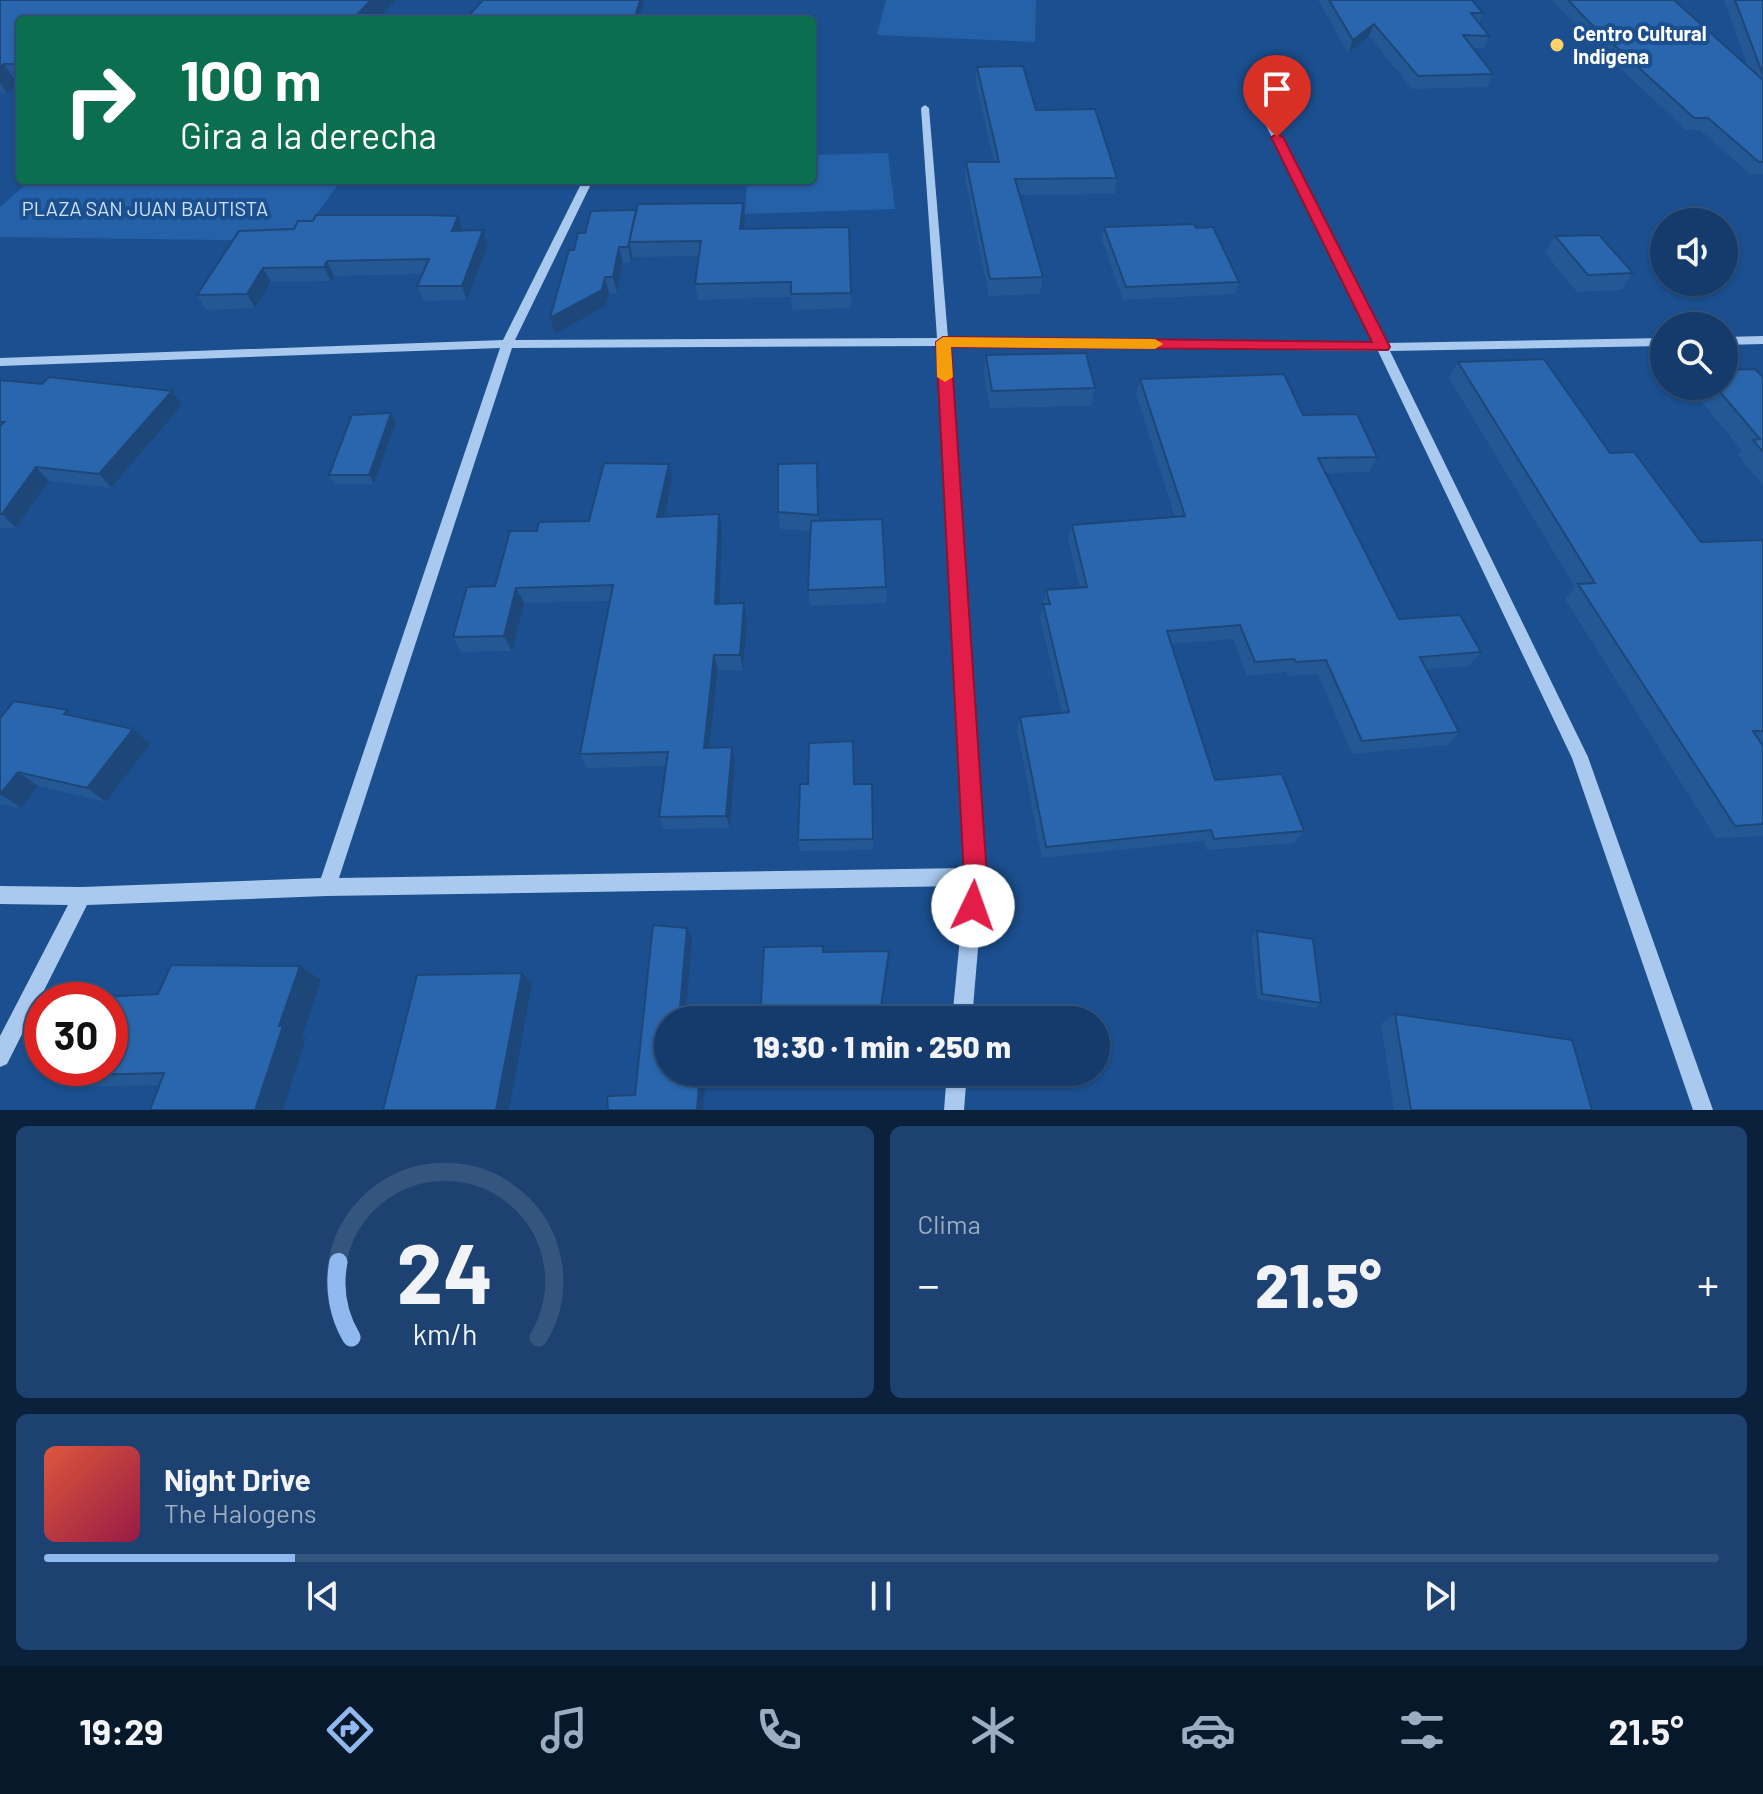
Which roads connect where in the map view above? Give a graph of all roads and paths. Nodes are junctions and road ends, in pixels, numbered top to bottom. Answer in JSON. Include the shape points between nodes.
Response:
{"nodes":[{"id":1,"x":1250,"y":85,"type":"dead end"},
{"id":2,"x":925,"y":108,"type":"dead end"},
{"id":3,"x":586,"y":184,"type":"edge"},
{"id":4,"x":1763,"y":340,"type":"edge"},
{"id":5,"x":1738,"y":341,"type":"edge"},
{"id":6,"x":943,"y":342,"type":"junction"},
{"id":7,"x":1650,"y":342,"type":"edge"},
{"id":8,"x":507,"y":344,"type":"junction"},
{"id":9,"x":1382,"y":347,"type":"junction"},
{"id":10,"x":0,"y":362,"type":"edge"},
{"id":11,"x":975,"y":877,"type":"junction"},
{"id":12,"x":327,"y":887,"type":"junction"},
{"id":13,"x":0,"y":895,"type":"edge"},
{"id":14,"x":82,"y":896,"type":"junction"},
{"id":15,"x":963,"y":1006,"type":"edge"},
{"id":16,"x":0,"y":1057,"type":"edge"},
{"id":17,"x":956,"y":1086,"type":"edge"},
{"id":18,"x":954,"y":1110,"type":"edge"},
{"id":19,"x":1703,"y":1110,"type":"edge"}],
"edges":[{"from":1,"to":9,"type":"street"},
{"from":2,"to":6,"type":"street"},
{"from":3,"to":8,"type":"street"},
{"from":4,"to":5,"type":"street"},
{"from":6,"to":8,"type":"street"},
{"from":6,"to":9,"type":"street"},
{"from":6,"to":11,"type":"street"},
{"from":7,"to":9,"type":"street"},
{"from":8,"to":10,"type":"street"},
{"from":8,"to":12,"type":"street"},
{"from":9,"to":19,"type":"street","via":[[1580,757]]},
{"from":11,"to":12,"type":"street"},
{"from":11,"to":15,"type":"street"},
{"from":12,"to":14,"type":"street"},
{"from":13,"to":14,"type":"street"},
{"from":14,"to":16,"type":"street"},
{"from":17,"to":18,"type":"street"}]}
